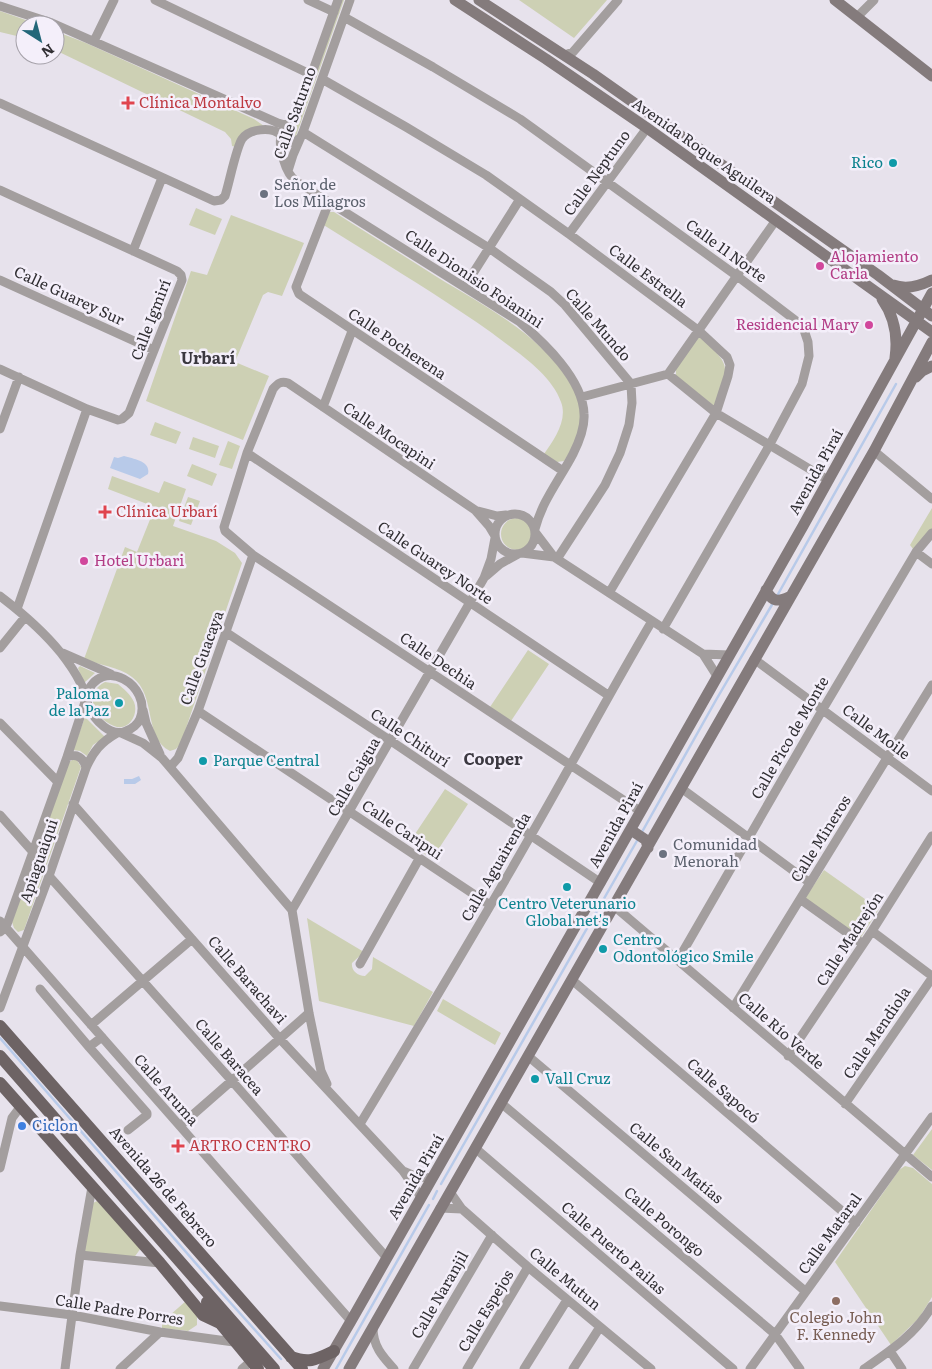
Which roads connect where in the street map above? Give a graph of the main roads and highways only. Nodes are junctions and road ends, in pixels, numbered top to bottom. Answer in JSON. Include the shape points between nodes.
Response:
{"nodes":[{"id":1,"x":455,"y":0,"type":"edge"},
{"id":2,"x":479,"y":0,"type":"edge"},
{"id":3,"x":835,"y":0,"type":"edge"},
{"id":4,"x":932,"y":76,"type":"edge"},
{"id":5,"x":932,"y":280,"type":"edge"},
{"id":6,"x":886,"y":282,"type":"junction"},
{"id":7,"x":932,"y":293,"type":"edge"},
{"id":8,"x":878,"y":294,"type":"junction"},
{"id":9,"x":928,"y":313,"type":"edge"},
{"id":10,"x":917,"y":322,"type":"junction"},
{"id":11,"x":932,"y":332,"type":"edge"},
{"id":12,"x":932,"y":342,"type":"edge"},
{"id":13,"x":894,"y":364,"type":"junction"},
{"id":14,"x":932,"y":366,"type":"edge"},
{"id":15,"x":911,"y":382,"type":"junction"},
{"id":16,"x":764,"y":598,"type":"junction"},
{"id":17,"x":782,"y":605,"type":"junction"},
{"id":18,"x":639,"y":837,"type":"junction"},
{"id":19,"x":0,"y":1026,"type":"edge"},
{"id":20,"x":0,"y":1056,"type":"edge"},
{"id":21,"x":0,"y":1068,"type":"edge"},
{"id":22,"x":0,"y":1082,"type":"edge"},
{"id":23,"x":435,"y":1175,"type":"junction"},
{"id":24,"x":452,"y":1188,"type":"junction"},
{"id":25,"x":418,"y":1202,"type":"junction"},
{"id":26,"x":439,"y":1211,"type":"junction"},
{"id":27,"x":137,"y":1223,"type":"junction"},
{"id":28,"x":148,"y":1250,"type":"junction"},
{"id":29,"x":220,"y":1323,"type":"junction"},
{"id":30,"x":334,"y":1351,"type":"junction"},
{"id":31,"x":292,"y":1357,"type":"junction"},
{"id":32,"x":250,"y":1366,"type":"edge"},
{"id":33,"x":274,"y":1369,"type":"edge"},
{"id":34,"x":302,"y":1369,"type":"edge"},
{"id":35,"x":323,"y":1369,"type":"edge"},
{"id":36,"x":350,"y":1369,"type":"edge"}],
"edges":[{"from":1,"to":8,"type":"main road","name":"Avenida Roque Aguilera","via":[[646,128]]},
{"from":2,"to":6,"type":"main road","name":"Avenida Roque Aguilera","via":[[566,55]]},
{"from":3,"to":4,"type":"main road"},
{"from":5,"to":6,"type":"main road","via":[[909,288]]},
{"from":6,"to":9,"type":"main road","name":"Avenida Roque Aguilera"},
{"from":7,"to":9,"type":"main road","name":"Avenida Piraí"},
{"from":8,"to":10,"type":"main road","name":"Avenida Roque Aguilera"},
{"from":8,"to":13,"type":"main road","via":[[891,315],[894,327]]},
{"from":9,"to":10,"type":"main road","name":"Avenida Piraí"},
{"from":10,"to":11,"type":"main road","name":"Avenida Roque Aguilera"},
{"from":10,"to":13,"type":"main road","name":"Avenida Piraí"},
{"from":12,"to":15,"type":"main road","name":"Avenida Piraí"},
{"from":13,"to":16,"type":"main road","name":"Avenida Piraí"},
{"from":14,"to":15,"type":"main road"},
{"from":15,"to":17,"type":"main road","name":"Avenida Piraí","via":[[874,451]]},
{"from":16,"to":17,"type":"main road"},
{"from":16,"to":18,"type":"main road","name":"Avenida Piraí","via":[[640,812]]},
{"from":17,"to":18,"type":"main road","name":"Avenida Piraí","via":[[682,788]]},
{"from":18,"to":23,"type":"main road","name":"Avenida Piraí","via":[[601,883]]},
{"from":18,"to":24,"type":"main road","name":"Avenida Piraí","via":[[614,906]]},
{"from":19,"to":31,"type":"main road","name":"Avenida 26 de Febrero"},
{"from":20,"to":33,"type":"main road"},
{"from":21,"to":27,"type":"main road"},
{"from":22,"to":28,"type":"main road"},
{"from":23,"to":24,"type":"main road","via":[[441,1187]]},
{"from":23,"to":25,"type":"main road","name":"Avenida Piraí"},
{"from":24,"to":26,"type":"main road","name":"Avenida Piraí"},
{"from":25,"to":26,"type":"main road"},
{"from":25,"to":30,"type":"main road","name":"Avenida Piraí"},
{"from":26,"to":36,"type":"main road","name":"Avenida Piraí"},
{"from":27,"to":28,"type":"main road"},
{"from":27,"to":29,"type":"main road","via":[[212,1308]]},
{"from":28,"to":29,"type":"main road","via":[[203,1315]]},
{"from":29,"to":32,"type":"main road"},
{"from":30,"to":31,"type":"main road","via":[[306,1362]]},
{"from":30,"to":35,"type":"main road","name":"Avenida Piraí"},
{"from":31,"to":34,"type":"main road","name":"Avenida 26 de Febrero"}]}
